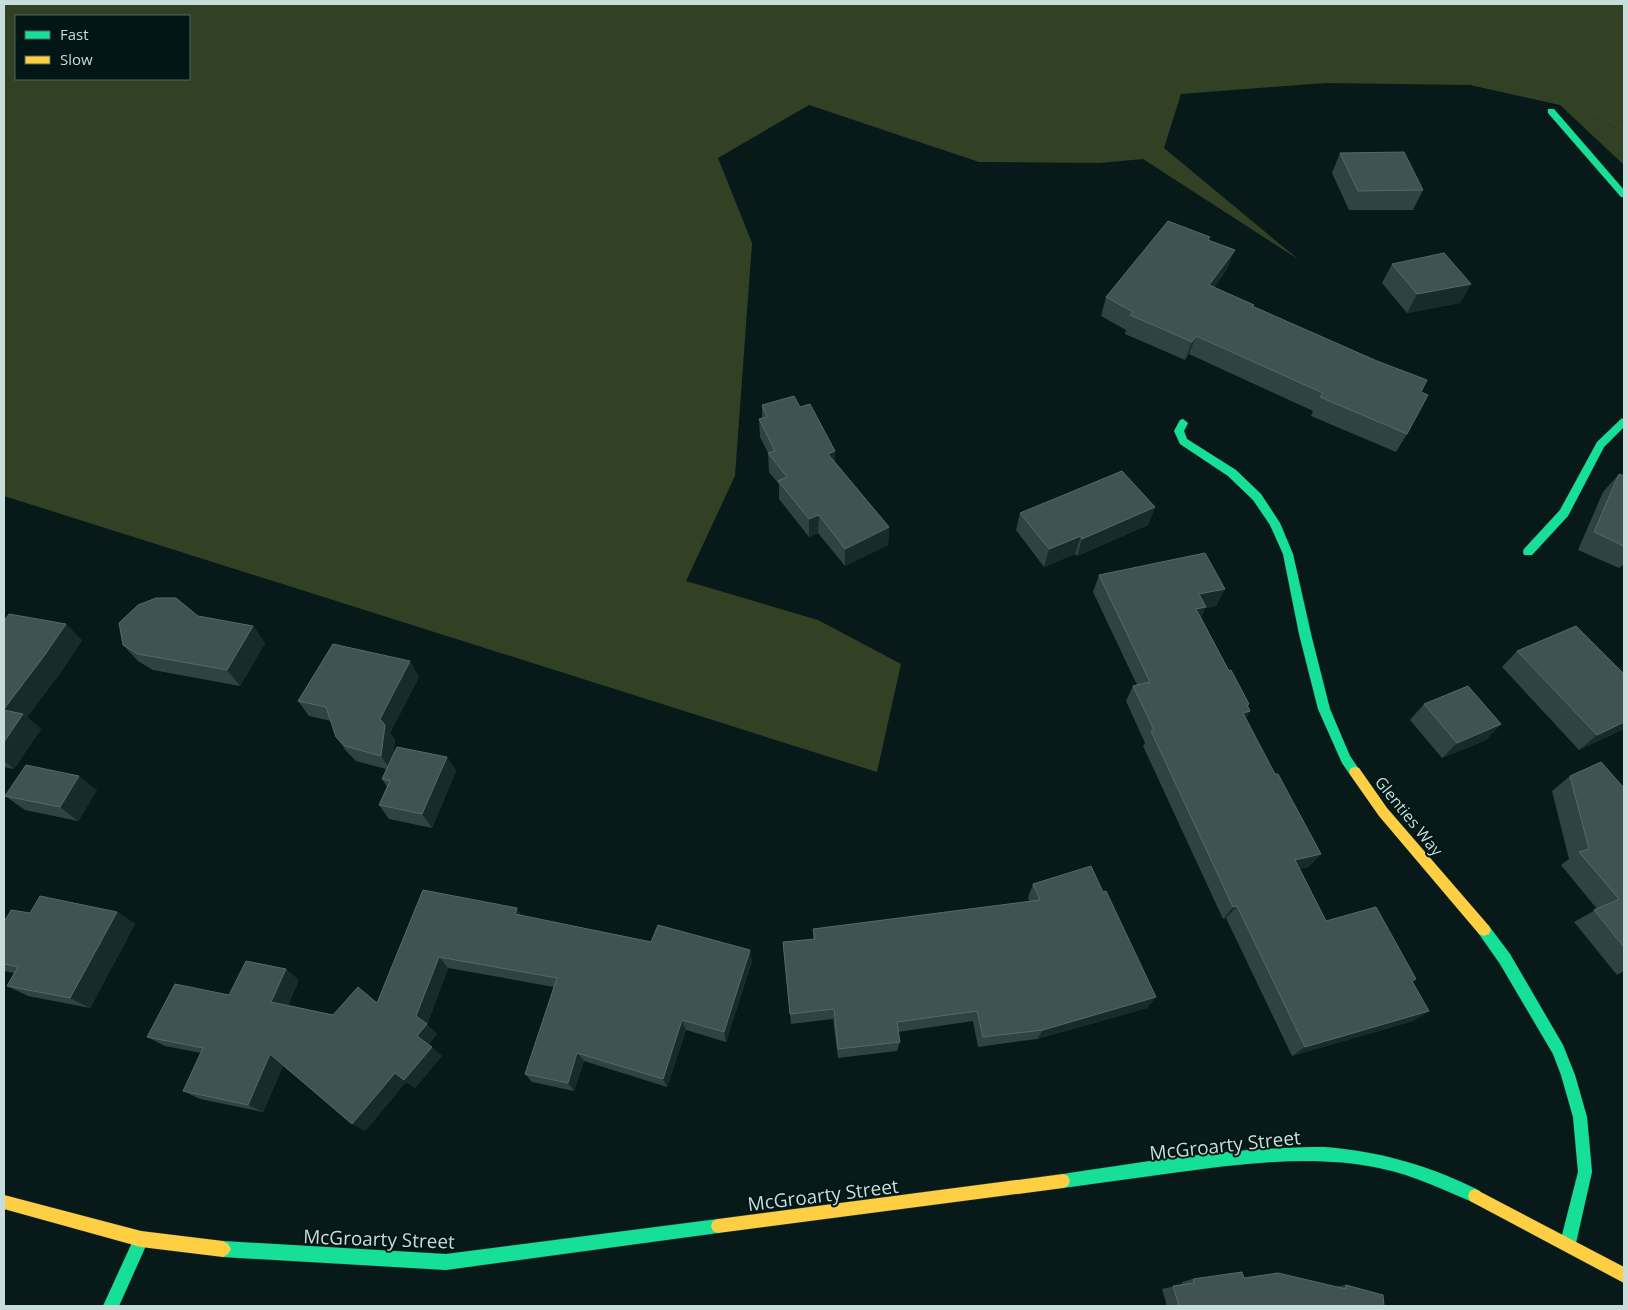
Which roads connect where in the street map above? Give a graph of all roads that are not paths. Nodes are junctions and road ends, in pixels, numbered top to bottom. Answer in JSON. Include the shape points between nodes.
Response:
{"nodes":[{"id":1,"x":1551,"y":111,"type":"dead end"},
{"id":2,"x":1624,"y":195,"type":"edge"},
{"id":3,"x":1624,"y":421,"type":"edge"},
{"id":4,"x":1183,"y":423,"type":"dead end"},
{"id":5,"x":1528,"y":552,"type":"dead end"},
{"id":6,"x":4,"y":1202,"type":"edge"},
{"id":7,"x":141,"y":1239,"type":"junction"},
{"id":8,"x":1568,"y":1244,"type":"junction"},
{"id":9,"x":1624,"y":1275,"type":"edge"},
{"id":10,"x":111,"y":1306,"type":"edge"}],
"edges":[{"from":1,"to":2,"type":"street"},
{"from":3,"to":5,"type":"street","via":[[1600,445],[1564,513]]},
{"from":4,"to":8,"type":"street","name":"Glenties Way","via":[[1179,432],[1183,440],[1232,473],[1257,497],[1276,523],[1288,554],[1324,709],[1346,759],[1383,812],[1484,930],[1558,1050],[1580,1117],[1585,1172]]},
{"from":6,"to":7,"type":"street","name":"McGroarty Street"},
{"from":7,"to":8,"type":"street","name":"McGroarty Street","via":[[237,1251],[446,1262],[1285,1153],[1336,1155],[1391,1163],[1420,1172],[1444,1180]]},
{"from":7,"to":10,"type":"street"},
{"from":8,"to":9,"type":"street","name":"McGroarty Street"}]}
